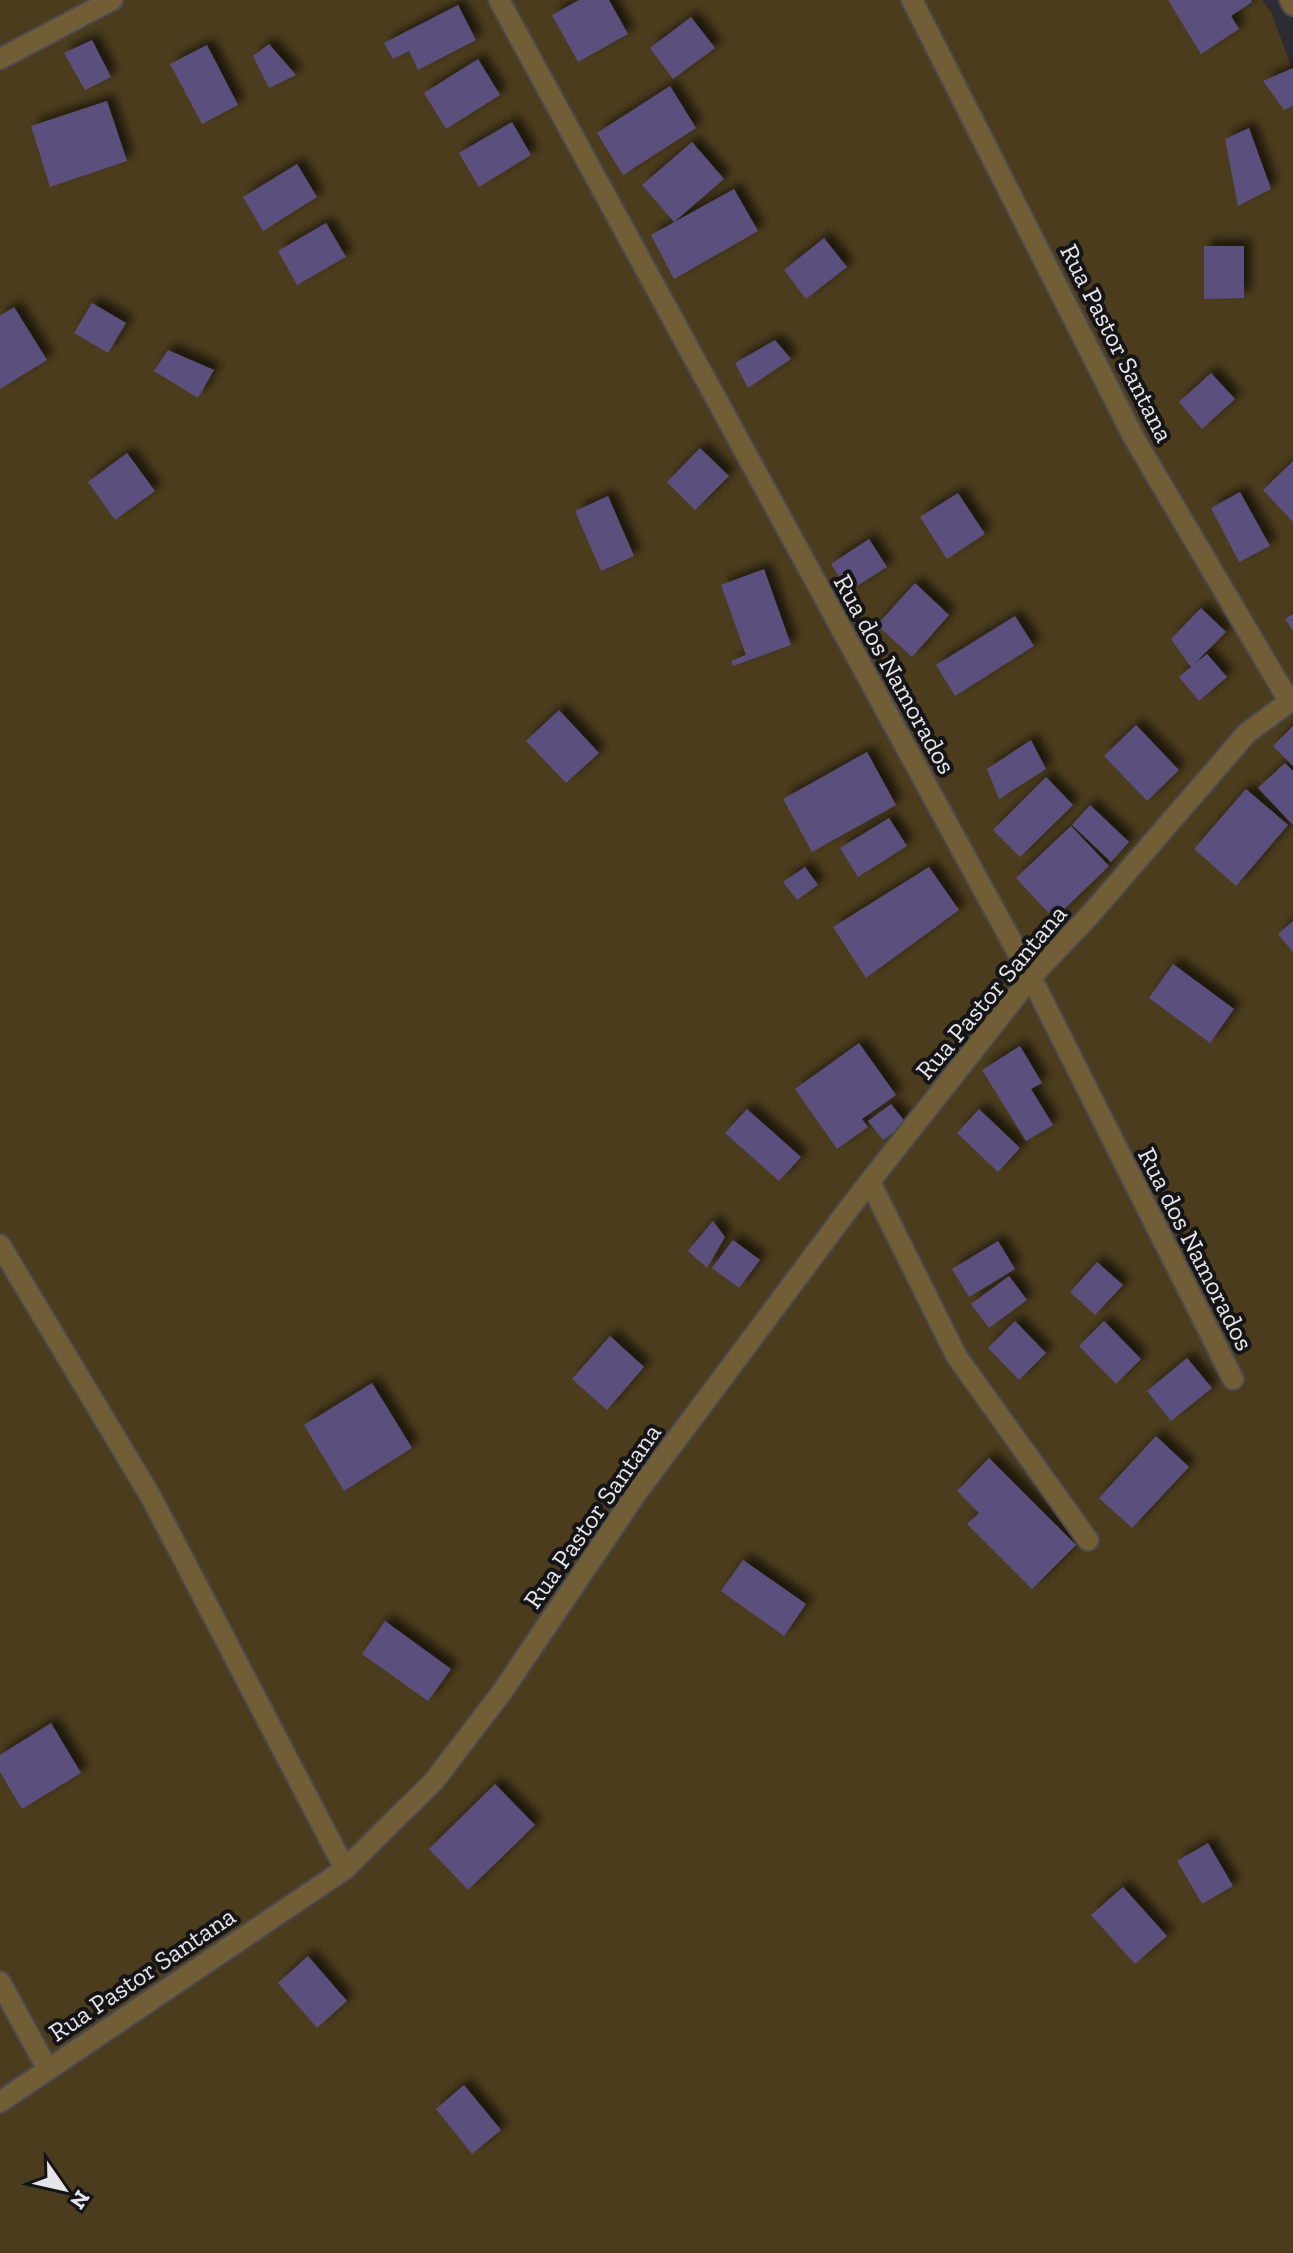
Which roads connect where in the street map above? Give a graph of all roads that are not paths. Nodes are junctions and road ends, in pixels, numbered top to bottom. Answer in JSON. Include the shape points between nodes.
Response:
{"nodes":[{"id":1,"x":112,"y":0,"type":"edge"},
{"id":2,"x":499,"y":0,"type":"edge"},
{"id":3,"x":912,"y":0,"type":"edge"},
{"id":4,"x":1290,"y":0,"type":"edge"},
{"id":5,"x":1293,"y":5,"type":"edge"},
{"id":6,"x":0,"y":59,"type":"edge"},
{"id":7,"x":1291,"y":700,"type":"edge"},
{"id":8,"x":1031,"y":977,"type":"junction"},
{"id":9,"x":870,"y":1182,"type":"junction"},
{"id":10,"x":0,"y":1245,"type":"edge"},
{"id":11,"x":1233,"y":1379,"type":"dead end"},
{"id":12,"x":1088,"y":1540,"type":"dead end"},
{"id":13,"x":345,"y":1869,"type":"junction"},
{"id":14,"x":0,"y":1982,"type":"edge"},
{"id":15,"x":47,"y":2068,"type":"junction"},
{"id":16,"x":0,"y":2102,"type":"edge"}],
"edges":[{"from":1,"to":6,"type":"street"},
{"from":2,"to":8,"type":"street","name":"Rua dos Namorados"},
{"from":3,"to":7,"type":"street","name":"Rua Pastor Santana","via":[[1134,438]]},
{"from":4,"to":5,"type":"street"},
{"from":7,"to":8,"type":"street","name":"Rua Pastor Santana","via":[[1247,733]]},
{"from":8,"to":9,"type":"street","name":"Rua Pastor Santana"},
{"from":8,"to":11,"type":"street","name":"Rua dos Namorados"},
{"from":9,"to":12,"type":"street","via":[[957,1357]]},
{"from":9,"to":13,"type":"street","name":"Rua Pastor Santana","via":[[638,1491],[502,1692],[434,1781]]},
{"from":10,"to":13,"type":"street","via":[[151,1497]]},
{"from":13,"to":15,"type":"street","name":"Rua Pastor Santana"},
{"from":14,"to":15,"type":"street","name":"Rua Pastor Santana"},
{"from":15,"to":16,"type":"street","name":"Rua Pastor Santana"}]}
